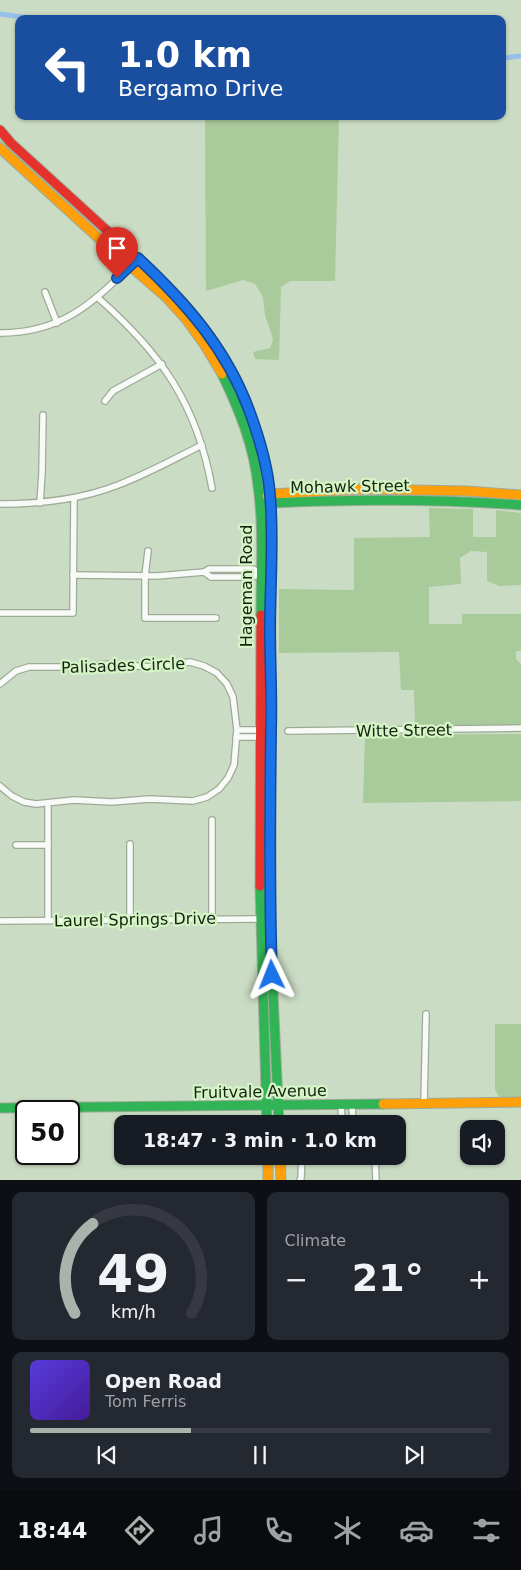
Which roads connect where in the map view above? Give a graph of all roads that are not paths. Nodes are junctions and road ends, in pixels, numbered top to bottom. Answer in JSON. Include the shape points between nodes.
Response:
{"nodes":[{"id":1,"x":0,"y":130,"type":"edge"},
{"id":2,"x":0,"y":148,"type":"edge"},
{"id":3,"x":138,"y":258,"type":"junction"},
{"id":4,"x":130,"y":266,"type":"junction"},
{"id":5,"x":45,"y":292,"type":"dead end"},
{"id":6,"x":97,"y":297,"type":"junction"},
{"id":7,"x":57,"y":323,"type":"junction"},
{"id":8,"x":0,"y":333,"type":"edge"},
{"id":9,"x":162,"y":364,"type":"junction"},
{"id":10,"x":105,"y":401,"type":"dead end"},
{"id":11,"x":43,"y":415,"type":"dead end"},
{"id":12,"x":202,"y":445,"type":"junction"},
{"id":13,"x":212,"y":488,"type":"dead end"},
{"id":14,"x":521,"y":495,"type":"edge"},
{"id":15,"x":74,"y":498,"type":"junction"},
{"id":16,"x":261,"y":499,"type":"junction"},
{"id":17,"x":270,"y":499,"type":"junction"},
{"id":18,"x":40,"y":503,"type":"junction"},
{"id":19,"x":0,"y":504,"type":"edge"},
{"id":20,"x":521,"y":504,"type":"edge"},
{"id":21,"x":148,"y":551,"type":"dead end"},
{"id":22,"x":261,"y":573,"type":"junction"},
{"id":23,"x":73,"y":575,"type":"junction"},
{"id":24,"x":145,"y":576,"type":"junction"},
{"id":25,"x":0,"y":613,"type":"edge"},
{"id":26,"x":216,"y":618,"type":"dead end"},
{"id":27,"x":270,"y":628,"type":"junction"},
{"id":28,"x":0,"y":684,"type":"edge"},
{"id":29,"x":521,"y":728,"type":"edge"},
{"id":30,"x":237,"y":730,"type":"junction"},
{"id":31,"x":246,"y":730,"type":"junction"},
{"id":32,"x":288,"y":732,"type":"dead end"},
{"id":33,"x":261,"y":734,"type":"junction"},
{"id":34,"x":236,"y":737,"type":"junction"},
{"id":35,"x":246,"y":737,"type":"junction"},
{"id":36,"x":271,"y":784,"type":"junction"},
{"id":37,"x":0,"y":786,"type":"edge"},
{"id":38,"x":48,"y":807,"type":"dead end"},
{"id":39,"x":212,"y":820,"type":"dead end"},
{"id":40,"x":130,"y":844,"type":"dead end"},
{"id":41,"x":16,"y":845,"type":"dead end"},
{"id":42,"x":48,"y":845,"type":"junction"},
{"id":43,"x":212,"y":918,"type":"junction"},
{"id":44,"x":260,"y":918,"type":"junction"},
{"id":45,"x":130,"y":919,"type":"junction"},
{"id":46,"x":270,"y":919,"type":"junction"},
{"id":47,"x":48,"y":920,"type":"junction"},
{"id":48,"x":0,"y":921,"type":"edge"},
{"id":49,"x":263,"y":981,"type":"junction"},
{"id":50,"x":426,"y":1014,"type":"dead end"},
{"id":51,"x":275,"y":1034,"type":"junction"},
{"id":52,"x":521,"y":1102,"type":"edge"},
{"id":53,"x":424,"y":1103,"type":"junction"},
{"id":54,"x":352,"y":1104,"type":"junction"},
{"id":55,"x":341,"y":1105,"type":"junction"},
{"id":56,"x":266,"y":1106,"type":"junction"},
{"id":57,"x":278,"y":1106,"type":"junction"},
{"id":58,"x":0,"y":1108,"type":"edge"},
{"id":59,"x":266,"y":1115,"type":"edge"},
{"id":60,"x":278,"y":1115,"type":"edge"},
{"id":61,"x":342,"y":1115,"type":"edge"},
{"id":62,"x":353,"y":1115,"type":"edge"},
{"id":63,"x":268,"y":1165,"type":"edge"},
{"id":64,"x":280,"y":1165,"type":"edge"},
{"id":65,"x":302,"y":1165,"type":"edge"},
{"id":66,"x":375,"y":1165,"type":"edge"},
{"id":67,"x":268,"y":1180,"type":"edge"},
{"id":68,"x":280,"y":1180,"type":"edge"},
{"id":69,"x":300,"y":1180,"type":"edge"},
{"id":70,"x":376,"y":1180,"type":"edge"}],
"edges":[{"from":1,"to":3,"type":"main road","name":"Hageman Road"},
{"from":2,"to":4,"type":"main road","name":"Hageman Road"},
{"from":3,"to":4,"type":"street"},
{"from":3,"to":17,"type":"main road","name":"Hageman Road","via":[[188,308],[232,372],[257,433]]},
{"from":4,"to":6,"type":"street"},
{"from":4,"to":16,"type":"main road","name":"Hageman Road","via":[[178,309],[212,356],[233,395],[244,425]]},
{"from":5,"to":7,"type":"street"},
{"from":6,"to":7,"type":"street"},
{"from":6,"to":9,"type":"street","via":[[136,333]]},
{"from":7,"to":8,"type":"street","via":[[33,330]]},
{"from":9,"to":10,"type":"street","via":[[114,392]]},
{"from":9,"to":12,"type":"street","via":[[187,408]]},
{"from":11,"to":18,"type":"street"},
{"from":12,"to":13,"type":"street"},
{"from":12,"to":15,"type":"street","via":[[126,482]]},
{"from":14,"to":17,"type":"main road","name":"Mohawk Street","via":[[362,489]]},
{"from":15,"to":18,"type":"street"},
{"from":15,"to":23,"type":"street"},
{"from":16,"to":17,"type":"main road","name":"Mohawk Street"},
{"from":16,"to":22,"type":"main road","name":"Hageman Road"},
{"from":17,"to":20,"type":"main road","name":"Mohawk Street"},
{"from":17,"to":27,"type":"main road","name":"Hageman Road"},
{"from":18,"to":19,"type":"street"},
{"from":21,"to":24,"type":"street"},
{"from":22,"to":24,"type":"street","via":[[253,577],[211,576],[204,572]]},
{"from":22,"to":27,"type":"main road","via":[[266,577],[266,611]]},
{"from":22,"to":33,"type":"main road","name":"Hageman Road"},
{"from":23,"to":24,"type":"street"},
{"from":23,"to":25,"type":"street","via":[[73,613]]},
{"from":24,"to":26,"type":"street","via":[[145,618]]},
{"from":27,"to":36,"type":"main road","name":"Hageman Road"},
{"from":28,"to":30,"type":"street","name":"Palisades Circle","via":[[16,671],[29,667],[111,664],[149,667],[190,662],[217,673],[227,684],[233,697]]},
{"from":29,"to":32,"type":"street","name":"Witte Street"},
{"from":30,"to":31,"type":"street"},
{"from":30,"to":34,"type":"street","name":"Palisades Circle"},
{"from":31,"to":33,"type":"street"},
{"from":31,"to":35,"type":"street"},
{"from":33,"to":35,"type":"street"},
{"from":33,"to":36,"type":"main road","via":[[266,740],[266,776]]},
{"from":33,"to":44,"type":"main road","name":"Hageman Road"},
{"from":34,"to":35,"type":"street"},
{"from":34,"to":37,"type":"street","name":"Palisades Circle","via":[[234,765],[228,778],[207,797],[193,801],[74,800],[36,804],[24,802]]},
{"from":36,"to":46,"type":"main road","name":"Hageman Road"},
{"from":38,"to":42,"type":"street"},
{"from":39,"to":43,"type":"street"},
{"from":40,"to":45,"type":"street"},
{"from":41,"to":42,"type":"street"},
{"from":42,"to":47,"type":"street"},
{"from":43,"to":44,"type":"street","name":"Laurel Springs Drive"},
{"from":43,"to":45,"type":"street","name":"Laurel Springs Drive"},
{"from":44,"to":46,"type":"street","name":"Laurel Springs Drive"},
{"from":44,"to":49,"type":"main road","name":"Hageman Road"},
{"from":45,"to":47,"type":"street","name":"Laurel Springs Drive"},
{"from":46,"to":51,"type":"main road","name":"Hageman Road"},
{"from":47,"to":48,"type":"street","name":"Laurel Springs Drive"},
{"from":49,"to":51,"type":"main road","via":[[266,1014]]},
{"from":49,"to":56,"type":"main road","name":"Hageman Road"},
{"from":50,"to":53,"type":"street"},
{"from":51,"to":57,"type":"main road","name":"Hageman Road"},
{"from":52,"to":53,"type":"main road","name":"Fruitvale Avenue"},
{"from":53,"to":54,"type":"main road","name":"Fruitvale Avenue"},
{"from":54,"to":55,"type":"main road","name":"Fruitvale Avenue"},
{"from":54,"to":62,"type":"street"},
{"from":55,"to":57,"type":"main road","name":"Fruitvale Avenue"},
{"from":55,"to":61,"type":"street"},
{"from":56,"to":57,"type":"main road","name":"Fruitvale Avenue"},
{"from":56,"to":58,"type":"main road","name":"Fruitvale Avenue"},
{"from":56,"to":59,"type":"main road","name":"Hageman Road"},
{"from":57,"to":60,"type":"main road","name":"Hageman Road"},
{"from":63,"to":67,"type":"main road"},
{"from":64,"to":68,"type":"main road"},
{"from":65,"to":69,"type":"street"},
{"from":66,"to":70,"type":"street"}]}
